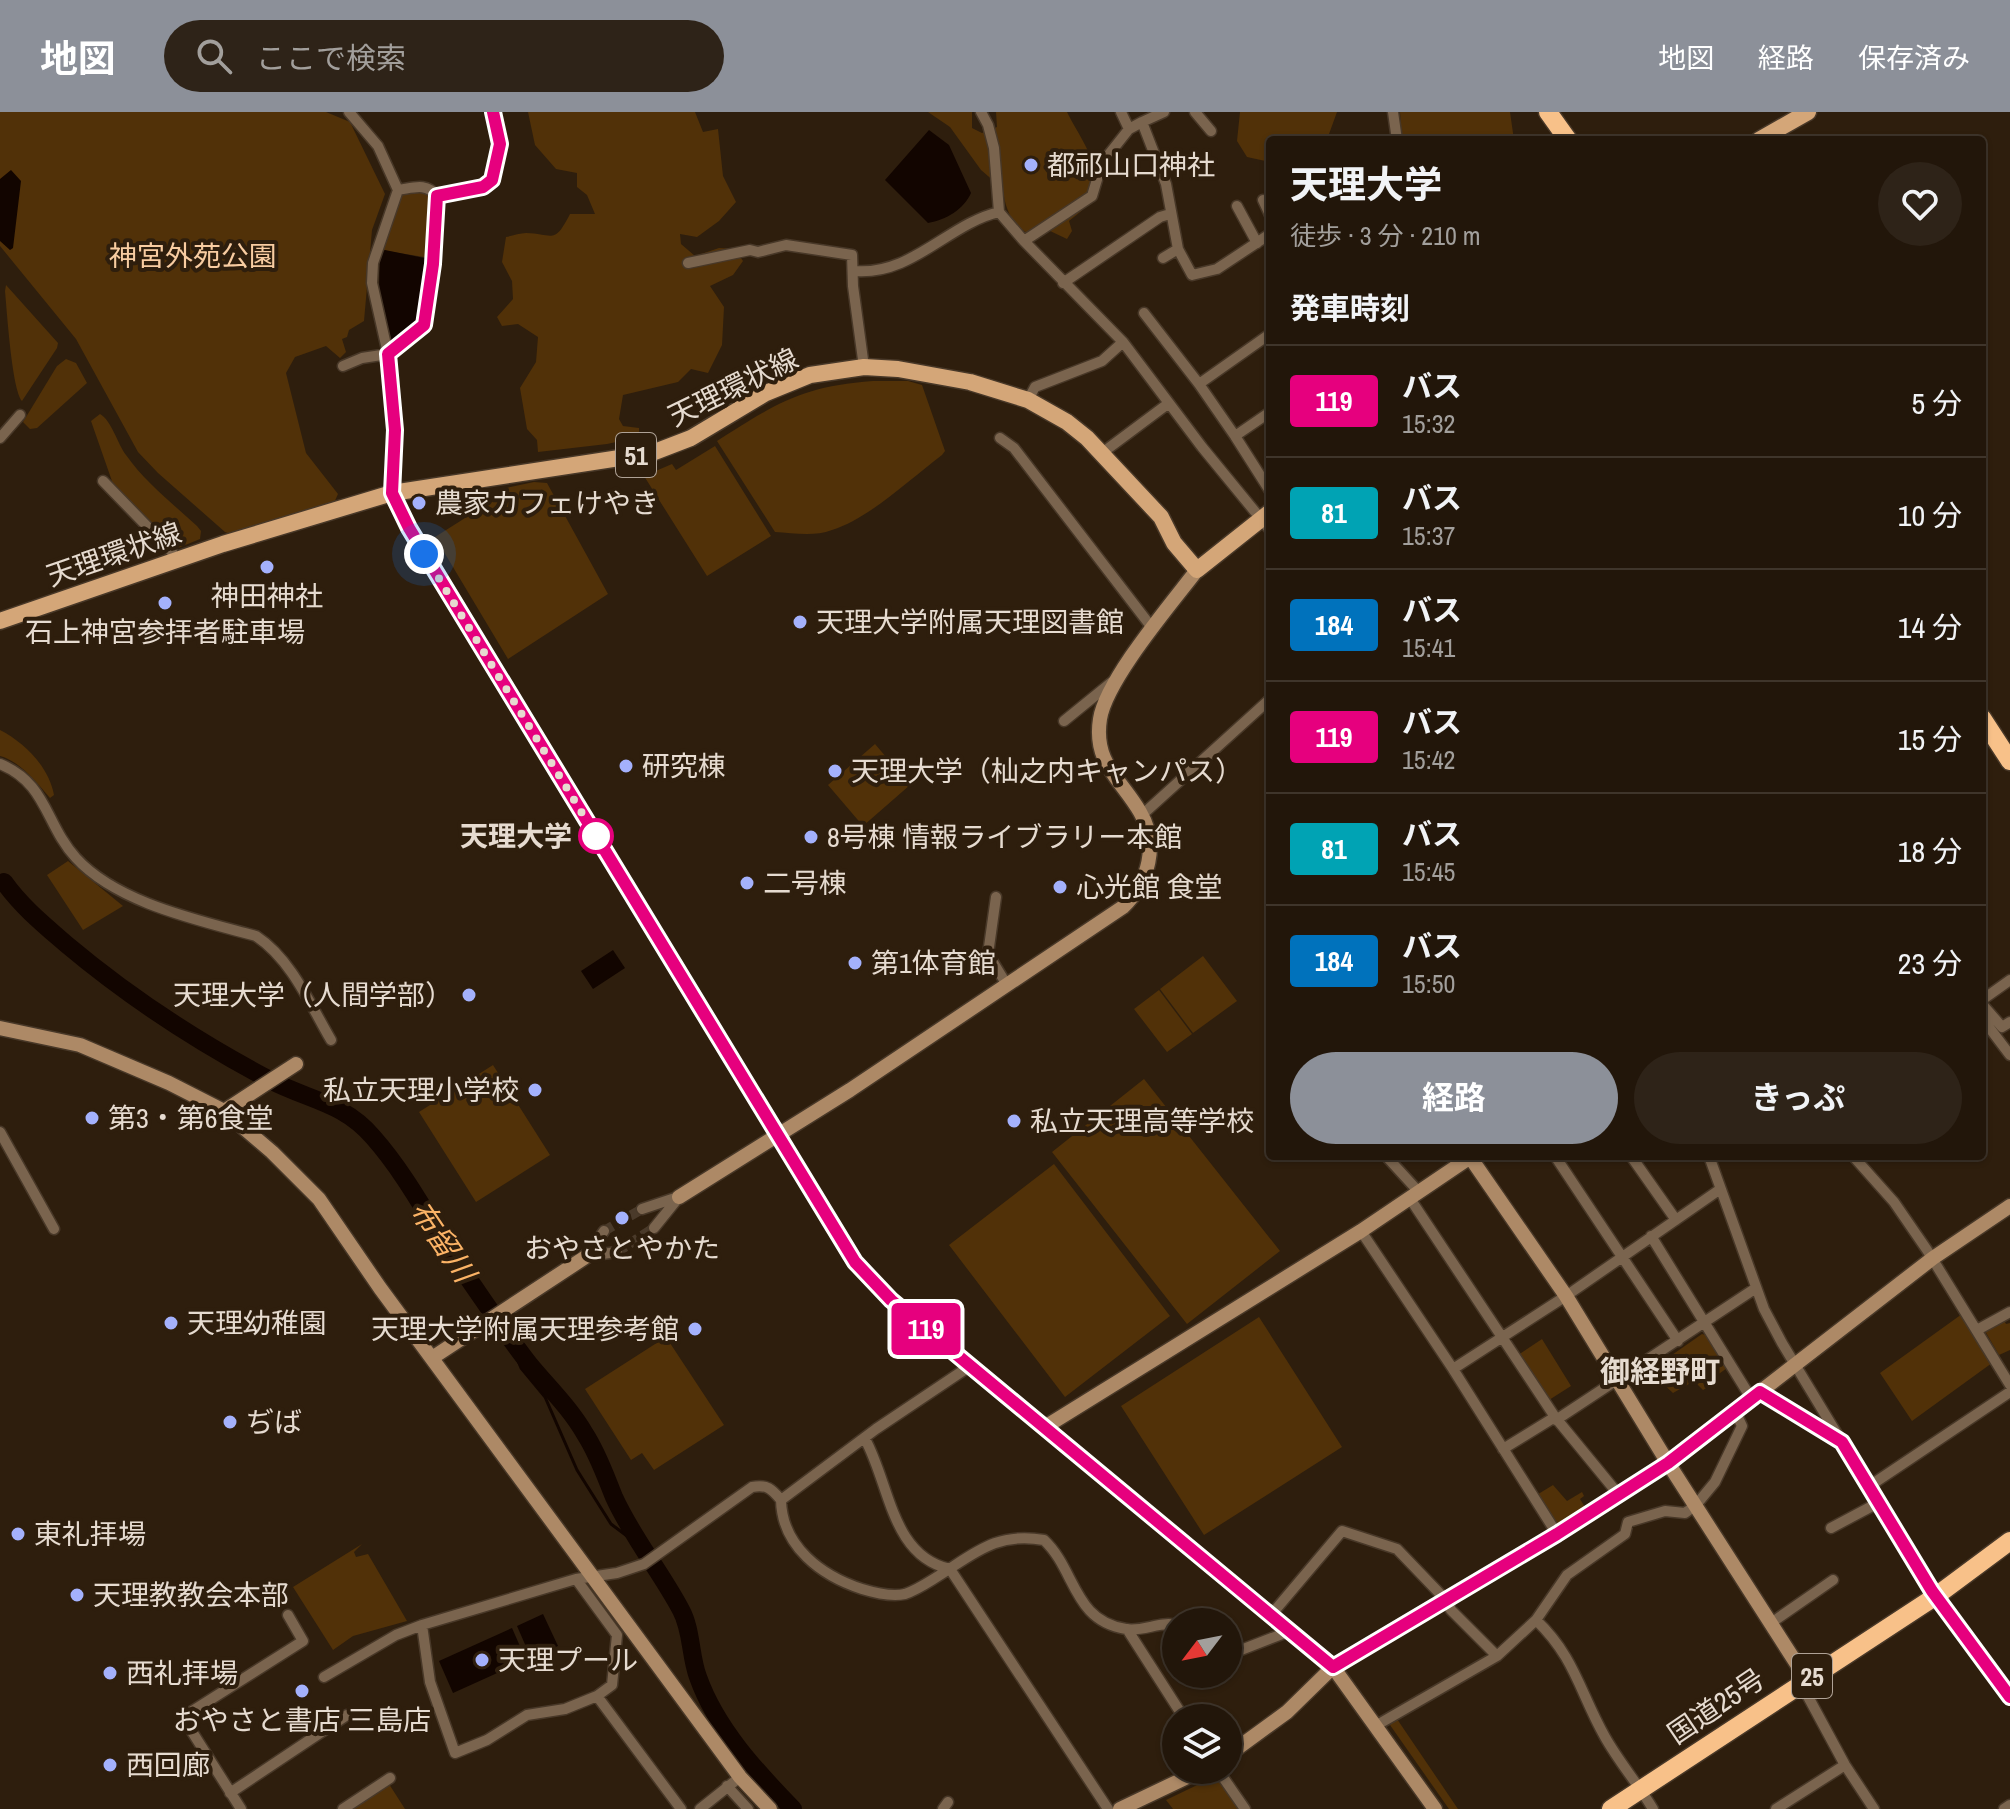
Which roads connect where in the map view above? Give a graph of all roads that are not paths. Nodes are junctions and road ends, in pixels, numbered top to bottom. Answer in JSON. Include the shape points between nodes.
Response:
{"nodes":[{"id":1,"x":349,"y":112,"type":"edge"},
{"id":2,"x":493,"y":112,"type":"edge"},
{"id":3,"x":981,"y":112,"type":"edge"},
{"id":4,"x":1121,"y":112,"type":"edge"},
{"id":5,"x":1164,"y":112,"type":"edge"},
{"id":6,"x":1195,"y":112,"type":"edge"},
{"id":7,"x":1393,"y":112,"type":"edge"},
{"id":8,"x":1548,"y":112,"type":"edge"},
{"id":9,"x":1808,"y":112,"type":"edge"},
{"id":10,"x":1142,"y":122,"type":"junction"},
{"id":11,"x":1129,"y":129,"type":"junction"},
{"id":12,"x":1211,"y":131,"type":"dead end"},
{"id":13,"x":1396,"y":136,"type":"edge"},
{"id":14,"x":1565,"y":136,"type":"edge"},
{"id":15,"x":1766,"y":136,"type":"edge"},
{"id":16,"x":398,"y":190,"type":"junction"},
{"id":17,"x":437,"y":196,"type":"junction"},
{"id":18,"x":1263,"y":200,"type":"dead end"},
{"id":19,"x":1237,"y":206,"type":"dead end"},
{"id":20,"x":1266,"y":206,"type":"edge"},
{"id":21,"x":999,"y":212,"type":"junction"},
{"id":22,"x":1170,"y":214,"type":"junction"},
{"id":23,"x":1266,"y":237,"type":"edge"},
{"id":24,"x":1024,"y":241,"type":"junction"},
{"id":25,"x":1257,"y":243,"type":"junction"},
{"id":26,"x":1178,"y":249,"type":"junction"},
{"id":27,"x":1163,"y":258,"type":"dead end"},
{"id":28,"x":688,"y":263,"type":"dead end"},
{"id":29,"x":854,"y":271,"type":"junction"},
{"id":30,"x":1063,"y":283,"type":"junction"},
{"id":31,"x":1144,"y":313,"type":"dead end"},
{"id":32,"x":1266,"y":337,"type":"edge"},
{"id":33,"x":1123,"y":342,"type":"junction"},
{"id":34,"x":388,"y":354,"type":"junction"},
{"id":35,"x":343,"y":366,"type":"dead end"},
{"id":36,"x":864,"y":367,"type":"junction"},
{"id":37,"x":1199,"y":384,"type":"junction"},
{"id":38,"x":1028,"y":400,"type":"junction"},
{"id":39,"x":1169,"y":403,"type":"junction"},
{"id":40,"x":20,"y":415,"type":"dead end"},
{"id":41,"x":1266,"y":415,"type":"edge"},
{"id":42,"x":1235,"y":436,"type":"junction"},
{"id":43,"x":0,"y":438,"type":"edge"},
{"id":44,"x":1000,"y":438,"type":"dead end"},
{"id":45,"x":1102,"y":453,"type":"junction"},
{"id":46,"x":103,"y":481,"type":"dead end"},
{"id":47,"x":1266,"y":485,"type":"edge"},
{"id":48,"x":392,"y":493,"type":"junction"},
{"id":49,"x":1266,"y":519,"type":"edge"},
{"id":50,"x":1266,"y":521,"type":"edge"},
{"id":51,"x":176,"y":561,"type":"junction"},
{"id":52,"x":1197,"y":570,"type":"junction"},
{"id":53,"x":0,"y":621,"type":"edge"},
{"id":54,"x":1153,"y":629,"type":"junction"},
{"id":55,"x":1120,"y":677,"type":"junction"},
{"id":56,"x":1266,"y":703,"type":"edge"},
{"id":57,"x":1064,"y":721,"type":"dead end"},
{"id":58,"x":1986,"y":724,"type":"edge"},
{"id":59,"x":2010,"y":761,"type":"edge"},
{"id":60,"x":0,"y":764,"type":"edge"},
{"id":61,"x":1142,"y":815,"type":"junction"},
{"id":62,"x":996,"y":897,"type":"dead end"},
{"id":63,"x":2010,"y":980,"type":"edge"},
{"id":64,"x":1007,"y":985,"type":"junction"},
{"id":65,"x":1986,"y":999,"type":"edge"},
{"id":66,"x":1986,"y":1007,"type":"edge"},
{"id":67,"x":2010,"y":1022,"type":"edge"},
{"id":68,"x":1986,"y":1023,"type":"edge"},
{"id":69,"x":0,"y":1028,"type":"edge"},
{"id":70,"x":331,"y":1040,"type":"dead end"},
{"id":71,"x":2010,"y":1055,"type":"edge"},
{"id":72,"x":296,"y":1064,"type":"dead end"},
{"id":73,"x":224,"y":1111,"type":"junction"},
{"id":74,"x":0,"y":1132,"type":"edge"},
{"id":75,"x":780,"y":1134,"type":"junction"},
{"id":76,"x":1389,"y":1160,"type":"edge"},
{"id":77,"x":1465,"y":1160,"type":"edge"},
{"id":78,"x":1474,"y":1160,"type":"edge"},
{"id":79,"x":1558,"y":1160,"type":"edge"},
{"id":80,"x":1634,"y":1160,"type":"edge"},
{"id":81,"x":1710,"y":1160,"type":"edge"},
{"id":82,"x":1857,"y":1160,"type":"edge"},
{"id":83,"x":1719,"y":1190,"type":"junction"},
{"id":84,"x":1414,"y":1194,"type":"junction"},
{"id":85,"x":679,"y":1197,"type":"junction"},
{"id":86,"x":2010,"y":1206,"type":"edge"},
{"id":87,"x":642,"y":1209,"type":"tunnel mouth"},
{"id":88,"x":1676,"y":1220,"type":"junction"},
{"id":89,"x":654,"y":1228,"type":"tunnel mouth"},
{"id":90,"x":54,"y":1229,"type":"dead end"},
{"id":91,"x":604,"y":1231,"type":"tunnel mouth"},
{"id":92,"x":1361,"y":1231,"type":"junction"},
{"id":93,"x":1651,"y":1236,"type":"junction"},
{"id":94,"x":617,"y":1252,"type":"tunnel mouth"},
{"id":95,"x":1623,"y":1255,"type":"junction"},
{"id":96,"x":587,"y":1256,"type":"junction"},
{"id":97,"x":1933,"y":1258,"type":"junction"},
{"id":98,"x":1756,"y":1288,"type":"junction"},
{"id":99,"x":1566,"y":1296,"type":"junction"},
{"id":100,"x":2010,"y":1312,"type":"edge"},
{"id":101,"x":1705,"y":1323,"type":"junction"},
{"id":102,"x":1977,"y":1330,"type":"junction"},
{"id":103,"x":1503,"y":1338,"type":"junction"},
{"id":104,"x":1678,"y":1341,"type":"junction"},
{"id":105,"x":432,"y":1358,"type":"junction"},
{"id":106,"x":1796,"y":1362,"type":"junction"},
{"id":107,"x":970,"y":1366,"type":"junction"},
{"id":108,"x":1453,"y":1369,"type":"junction"},
{"id":109,"x":1618,"y":1381,"type":"junction"},
{"id":110,"x":2010,"y":1385,"type":"edge"},
{"id":111,"x":2010,"y":1392,"type":"edge"},
{"id":112,"x":1756,"y":1395,"type":"junction"},
{"id":113,"x":1735,"y":1411,"type":"junction"},
{"id":114,"x":1556,"y":1418,"type":"junction"},
{"id":115,"x":1045,"y":1427,"type":"junction"},
{"id":116,"x":865,"y":1439,"type":"junction"},
{"id":117,"x":1842,"y":1442,"type":"junction"},
{"id":118,"x":1503,"y":1449,"type":"junction"},
{"id":119,"x":1668,"y":1463,"type":"junction"},
{"id":120,"x":1868,"y":1487,"type":"junction"},
{"id":121,"x":1619,"y":1495,"type":"junction"},
{"id":122,"x":781,"y":1500,"type":"junction"},
{"id":123,"x":1878,"y":1503,"type":"junction"},
{"id":124,"x":1696,"y":1505,"type":"junction"},
{"id":125,"x":1831,"y":1528,"type":"dead end"},
{"id":126,"x":1557,"y":1534,"type":"junction"},
{"id":127,"x":2010,"y":1541,"type":"edge"},
{"id":128,"x":950,"y":1569,"type":"junction"},
{"id":129,"x":594,"y":1577,"type":"junction"},
{"id":130,"x":576,"y":1579,"type":"junction"},
{"id":131,"x":1833,"y":1580,"type":"dead end"},
{"id":132,"x":1936,"y":1596,"type":"junction"},
{"id":133,"x":1445,"y":1599,"type":"junction"},
{"id":134,"x":288,"y":1615,"type":"dead end"},
{"id":135,"x":1271,"y":1615,"type":"junction"},
{"id":136,"x":1536,"y":1620,"type":"junction"},
{"id":137,"x":1771,"y":1623,"type":"junction"},
{"id":138,"x":422,"y":1625,"type":"junction"},
{"id":139,"x":1162,"y":1625,"type":"edge"},
{"id":140,"x":1127,"y":1629,"type":"junction"},
{"id":141,"x":1290,"y":1631,"type":"junction"},
{"id":142,"x":1242,"y":1650,"type":"edge"},
{"id":143,"x":1497,"y":1656,"type":"junction"},
{"id":144,"x":1333,"y":1667,"type":"junction"},
{"id":145,"x":324,"y":1677,"type":"dead end"},
{"id":146,"x":1803,"y":1682,"type":"junction"},
{"id":147,"x":597,"y":1696,"type":"junction"},
{"id":148,"x":2010,"y":1697,"type":"edge"},
{"id":149,"x":1175,"y":1704,"type":"edge"},
{"id":150,"x":347,"y":1715,"type":"dead end"},
{"id":151,"x":1377,"y":1725,"type":"junction"},
{"id":152,"x":1242,"y":1745,"type":"edge"},
{"id":153,"x":1845,"y":1765,"type":"junction"},
{"id":154,"x":390,"y":1778,"type":"dead end"},
{"id":155,"x":734,"y":1782,"type":"junction"},
{"id":156,"x":1173,"y":1784,"type":"edge"},
{"id":157,"x":1228,"y":1784,"type":"edge"},
{"id":158,"x":1641,"y":1789,"type":"junction"},
{"id":159,"x":230,"y":1793,"type":"junction"},
{"id":160,"x":2010,"y":1805,"type":"edge"},
{"id":161,"x":241,"y":1809,"type":"edge"},
{"id":162,"x":343,"y":1809,"type":"edge"},
{"id":163,"x":681,"y":1809,"type":"edge"},
{"id":164,"x":700,"y":1809,"type":"edge"},
{"id":165,"x":748,"y":1809,"type":"edge"},
{"id":166,"x":770,"y":1809,"type":"edge"},
{"id":167,"x":1108,"y":1809,"type":"edge"},
{"id":168,"x":1120,"y":1809,"type":"edge"},
{"id":169,"x":1245,"y":1809,"type":"edge"},
{"id":170,"x":1435,"y":1809,"type":"edge"},
{"id":171,"x":1611,"y":1809,"type":"edge"},
{"id":172,"x":1653,"y":1809,"type":"edge"},
{"id":173,"x":1776,"y":1809,"type":"edge"},
{"id":174,"x":1874,"y":1809,"type":"edge"},
{"id":175,"x":2004,"y":1809,"type":"edge"}],
"edges":[{"from":1,"to":16,"type":"street","via":[[378,146]]},
{"from":2,"to":17,"type":"street","via":[[500,144],[492,180],[483,187]]},
{"from":3,"to":21,"type":"street","via":[[994,148]]},
{"from":4,"to":11,"type":"street"},
{"from":5,"to":10,"type":"street"},
{"from":6,"to":12,"type":"street"},
{"from":7,"to":13,"type":"street"},
{"from":8,"to":14,"type":"highway"},
{"from":9,"to":15,"type":"main road"},
{"from":10,"to":11,"type":"street"},
{"from":10,"to":22,"type":"street","via":[[1166,184]]},
{"from":11,"to":24,"type":"street","via":[[1102,163],[1092,196]]},
{"from":16,"to":17,"type":"street","via":[[424,186]]},
{"from":16,"to":34,"type":"street","via":[[373,263],[375,300]]},
{"from":17,"to":34,"type":"street","via":[[424,325]]},
{"from":18,"to":20,"type":"street"},
{"from":19,"to":25,"type":"street"},
{"from":21,"to":24,"type":"street"},
{"from":21,"to":29,"type":"street","via":[[978,217],[912,258],[869,272]]},
{"from":22,"to":26,"type":"street"},
{"from":22,"to":30,"type":"street"},
{"from":23,"to":25,"type":"street"},
{"from":24,"to":30,"type":"street"},
{"from":25,"to":26,"type":"street","via":[[1217,269],[1194,276]]},
{"from":26,"to":27,"type":"street"},
{"from":28,"to":29,"type":"street","via":[[786,245],[852,255]]},
{"from":29,"to":36,"type":"street"},
{"from":30,"to":33,"type":"street"},
{"from":31,"to":37,"type":"street"},
{"from":32,"to":37,"type":"street"},
{"from":33,"to":38,"type":"street","via":[[1102,361],[1035,387]]},
{"from":33,"to":39,"type":"street"},
{"from":34,"to":35,"type":"street"},
{"from":34,"to":48,"type":"street","via":[[395,430]]},
{"from":36,"to":38,"type":"main road","name":"天理環状線","number":"51","via":[[957,379]]},
{"from":36,"to":48,"type":"main road","name":"天理環状線","number":"51","via":[[788,383],[691,438],[652,453]]},
{"from":37,"to":42,"type":"street"},
{"from":38,"to":45,"type":"main road","name":"天理環状線","number":"51","via":[[1067,422]]},
{"from":39,"to":45,"type":"street"},
{"from":39,"to":49,"type":"street"},
{"from":40,"to":43,"type":"street"},
{"from":41,"to":42,"type":"street"},
{"from":42,"to":47,"type":"street"},
{"from":44,"to":54,"type":"street","via":[[1014,448]]},
{"from":45,"to":52,"type":"main road","name":"天理環状線","number":"51","via":[[1161,517]]},
{"from":46,"to":51,"type":"street"},
{"from":48,"to":51,"type":"main road","name":"天理環状線","number":"51"},
{"from":48,"to":75,"type":"street"},
{"from":50,"to":52,"type":"main road"},
{"from":51,"to":53,"type":"main road","name":"天理環状線","number":"51"},
{"from":52,"to":54,"type":"street"},
{"from":54,"to":55,"type":"street"},
{"from":55,"to":57,"type":"street"},
{"from":55,"to":61,"type":"street","via":[[1106,699],[1098,733],[1109,770]]},
{"from":56,"to":61,"type":"street"},
{"from":58,"to":59,"type":"highway"},
{"from":60,"to":70,"type":"street","via":[[32,784],[74,856],[91,872],[121,892],[267,944],[287,966]]},
{"from":61,"to":64,"type":"street","via":[[1150,858],[1135,895]]},
{"from":62,"to":64,"type":"street","via":[[988,954]]},
{"from":63,"to":65,"type":"street"},
{"from":64,"to":75,"type":"street"},
{"from":66,"to":67,"type":"street","via":[[2002,1027]]},
{"from":68,"to":71,"type":"street"},
{"from":69,"to":73,"type":"street","via":[[80,1045]]},
{"from":72,"to":73,"type":"street"},
{"from":73,"to":105,"type":"street","via":[[319,1199]]},
{"from":74,"to":90,"type":"street"},
{"from":75,"to":85,"type":"street"},
{"from":75,"to":107,"type":"street","via":[[855,1262],[891,1300]]},
{"from":76,"to":84,"type":"street"},
{"from":77,"to":84,"type":"street"},
{"from":78,"to":99,"type":"street"},
{"from":79,"to":95,"type":"street"},
{"from":80,"to":88,"type":"street"},
{"from":81,"to":83,"type":"street"},
{"from":82,"to":97,"type":"street"},
{"from":83,"to":88,"type":"street"},
{"from":83,"to":98,"type":"street"},
{"from":84,"to":92,"type":"street"},
{"from":84,"to":103,"type":"street"},
{"from":85,"to":87,"type":"street"},
{"from":85,"to":89,"type":"street"},
{"from":86,"to":97,"type":"street"},
{"from":88,"to":93,"type":"street"},
{"from":91,"to":96,"type":"street"},
{"from":92,"to":108,"type":"street"},
{"from":92,"to":115,"type":"street"},
{"from":93,"to":95,"type":"street"},
{"from":93,"to":101,"type":"street"},
{"from":94,"to":96,"type":"street"},
{"from":95,"to":99,"type":"street"},
{"from":95,"to":104,"type":"street"},
{"from":96,"to":105,"type":"street"},
{"from":97,"to":102,"type":"street"},
{"from":97,"to":106,"type":"street"},
{"from":98,"to":101,"type":"street"},
{"from":98,"to":106,"type":"street"},
{"from":99,"to":103,"type":"street"},
{"from":99,"to":109,"type":"street"},
{"from":100,"to":102,"type":"street"},
{"from":101,"to":104,"type":"street"},
{"from":101,"to":112,"type":"street"},
{"from":102,"to":110,"type":"street"},
{"from":103,"to":108,"type":"street"},
{"from":103,"to":114,"type":"street"},
{"from":104,"to":109,"type":"street"},
{"from":105,"to":129,"type":"street"},
{"from":106,"to":112,"type":"street"},
{"from":106,"to":117,"type":"street"},
{"from":107,"to":115,"type":"street"},
{"from":107,"to":116,"type":"street"},
{"from":108,"to":118,"type":"street"},
{"from":109,"to":114,"type":"street"},
{"from":109,"to":119,"type":"street"},
{"from":111,"to":120,"type":"street"},
{"from":112,"to":113,"type":"street"},
{"from":112,"to":117,"type":"street"},
{"from":113,"to":119,"type":"street"},
{"from":113,"to":124,"type":"street","via":[[1742,1426],[1715,1482]]},
{"from":114,"to":118,"type":"street"},
{"from":114,"to":121,"type":"street"},
{"from":115,"to":135,"type":"street"},
{"from":116,"to":122,"type":"street"},
{"from":116,"to":128,"type":"street","via":[[899,1529],[928,1562]]},
{"from":117,"to":120,"type":"street"},
{"from":118,"to":126,"type":"street"},
{"from":119,"to":121,"type":"street"},
{"from":119,"to":124,"type":"street"},
{"from":120,"to":123,"type":"street"},
{"from":121,"to":126,"type":"street"},
{"from":122,"to":128,"type":"street","via":[[781,1515],[794,1540],[835,1579],[871,1592],[903,1594]]},
{"from":122,"to":129,"type":"street","via":[[764,1485],[752,1487],[644,1564]]},
{"from":123,"to":125,"type":"street"},
{"from":123,"to":132,"type":"street"},
{"from":124,"to":136,"type":"street","via":[[1685,1513],[1665,1511],[1628,1522],[1625,1534],[1567,1575]]},
{"from":124,"to":137,"type":"street"},
{"from":126,"to":133,"type":"street"},
{"from":127,"to":132,"type":"highway","name":"国道25号","number":"25"},
{"from":128,"to":140,"type":"street","via":[[999,1540],[1044,1540],[1091,1614]]},
{"from":128,"to":167,"type":"street"},
{"from":129,"to":130,"type":"street"},
{"from":129,"to":155,"type":"street"},
{"from":130,"to":138,"type":"street"},
{"from":130,"to":147,"type":"street","via":[[617,1635],[612,1685]]},
{"from":131,"to":137,"type":"street"},
{"from":132,"to":146,"type":"highway","name":"国道25号","number":"25"},
{"from":132,"to":148,"type":"street"},
{"from":133,"to":135,"type":"street","via":[[1397,1549],[1342,1531]]},
{"from":133,"to":143,"type":"street"},
{"from":133,"to":144,"type":"street"},
{"from":134,"to":159,"type":"street","via":[[303,1641],[184,1719]]},
{"from":135,"to":141,"type":"street"},
{"from":136,"to":143,"type":"street"},
{"from":136,"to":158,"type":"street","via":[[1563,1651],[1605,1736]]},
{"from":137,"to":146,"type":"street"},
{"from":138,"to":145,"type":"street"},
{"from":138,"to":147,"type":"street","via":[[430,1682],[455,1753],[527,1715],[565,1709]]},
{"from":139,"to":140,"type":"street"},
{"from":140,"to":149,"type":"street"},
{"from":141,"to":142,"type":"street"},
{"from":141,"to":144,"type":"street"},
{"from":143,"to":151,"type":"street"},
{"from":144,"to":151,"type":"street"},
{"from":144,"to":152,"type":"street","via":[[1287,1712]]},
{"from":146,"to":153,"type":"street"},
{"from":146,"to":158,"type":"highway","name":"国道25号","number":"25"},
{"from":147,"to":163,"type":"street"},
{"from":150,"to":159,"type":"street"},
{"from":151,"to":170,"type":"street"},
{"from":153,"to":173,"type":"street"},
{"from":153,"to":174,"type":"street"},
{"from":154,"to":162,"type":"street"},
{"from":155,"to":164,"type":"street"},
{"from":155,"to":165,"type":"street"},
{"from":155,"to":166,"type":"street"},
{"from":156,"to":168,"type":"street"},
{"from":157,"to":169,"type":"street"},
{"from":158,"to":171,"type":"highway","name":"国道25号","number":"25"},
{"from":158,"to":172,"type":"street"},
{"from":159,"to":161,"type":"street"},
{"from":160,"to":175,"type":"street"}]}
